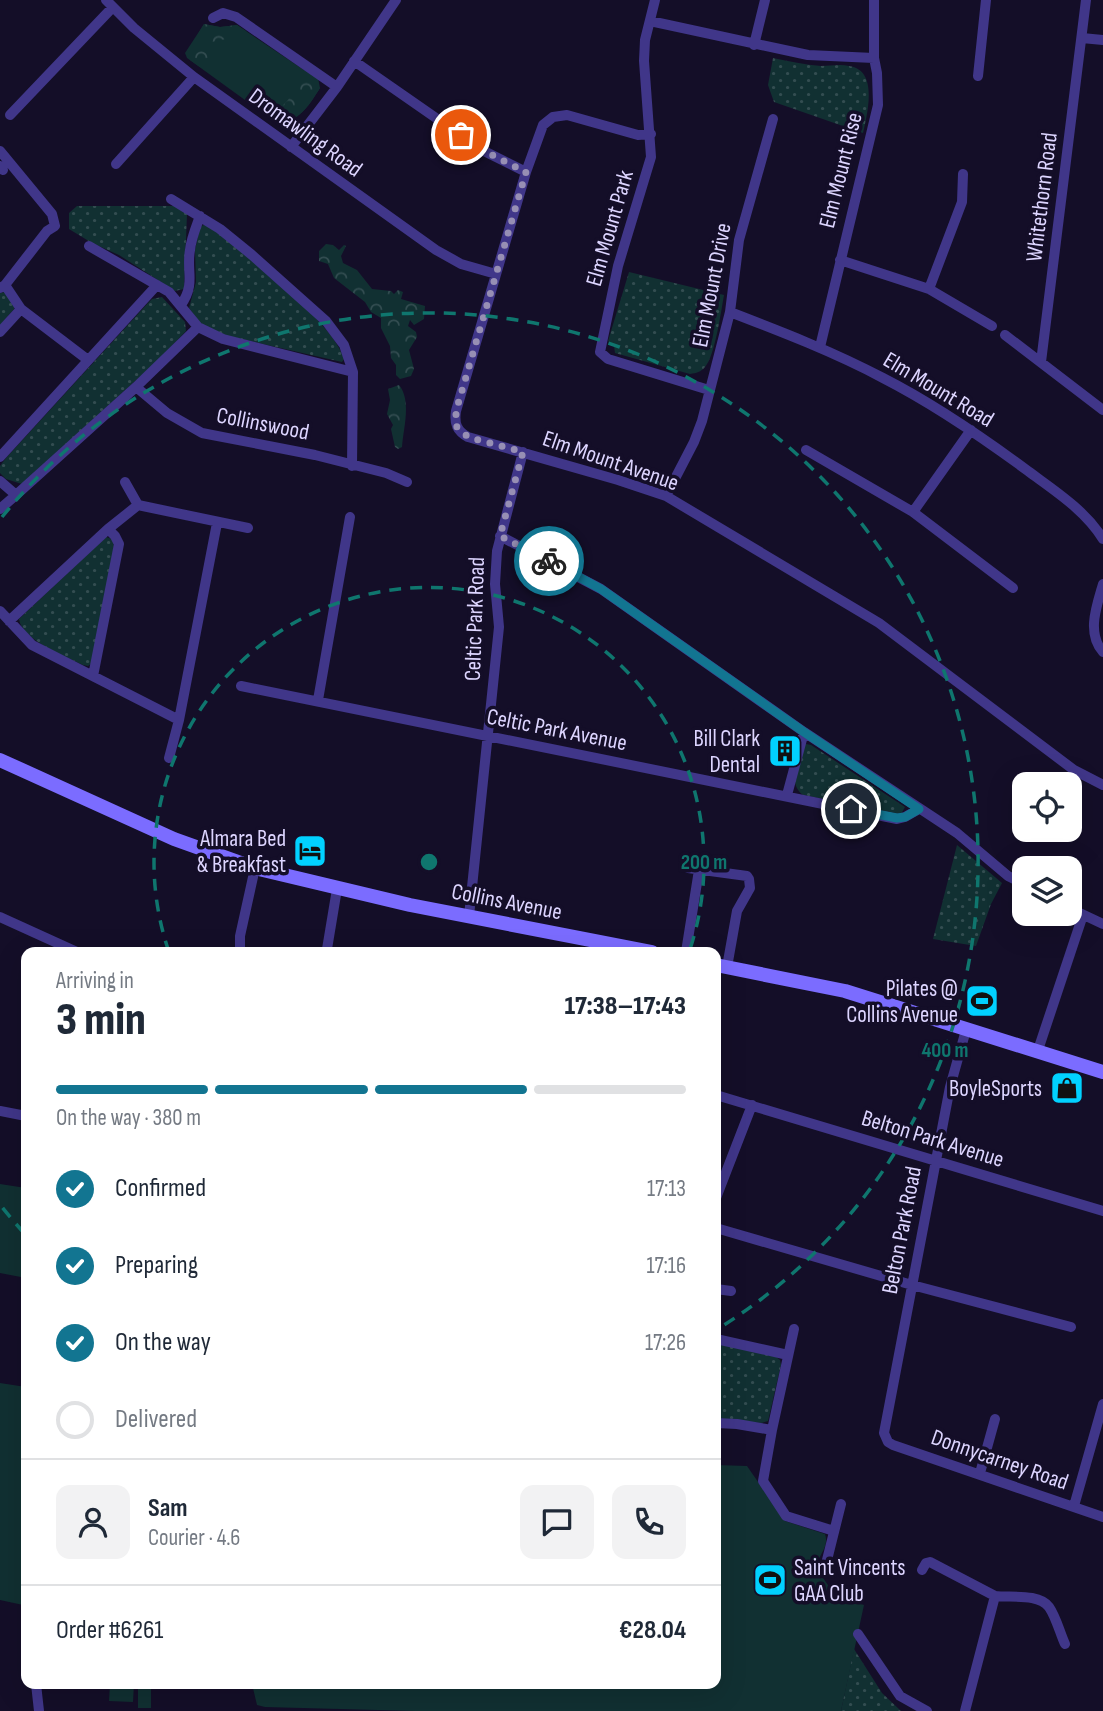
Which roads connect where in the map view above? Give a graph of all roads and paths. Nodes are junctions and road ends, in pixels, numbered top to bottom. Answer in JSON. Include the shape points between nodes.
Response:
{"nodes":[{"id":1,"x":396,"y":0,"type":"edge"},
{"id":2,"x":655,"y":0,"type":"edge"},
{"id":3,"x":765,"y":0,"type":"edge"},
{"id":4,"x":874,"y":0,"type":"edge"},
{"id":5,"x":986,"y":0,"type":"edge"},
{"id":6,"x":1086,"y":0,"type":"edge"},
{"id":7,"x":109,"y":4,"type":"edge"},
{"id":8,"x":213,"y":18,"type":"dead end"},
{"id":9,"x":650,"y":21,"type":"junction"},
{"id":10,"x":1082,"y":38,"type":"junction"},
{"id":11,"x":1103,"y":40,"type":"edge"},
{"id":12,"x":754,"y":45,"type":"junction"},
{"id":13,"x":874,"y":58,"type":"junction"},
{"id":14,"x":354,"y":61,"type":"junction"},
{"id":15,"x":978,"y":76,"type":"dead end"},
{"id":16,"x":194,"y":77,"type":"junction"},
{"id":17,"x":337,"y":87,"type":"junction"},
{"id":18,"x":10,"y":115,"type":"dead end"},
{"id":19,"x":772,"y":118,"type":"dead end"},
{"id":20,"x":651,"y":134,"type":"junction"},
{"id":21,"x":291,"y":147,"type":"junction"},
{"id":22,"x":0,"y":151,"type":"edge"},
{"id":23,"x":117,"y":164,"type":"dead end"},
{"id":24,"x":526,"y":172,"type":"junction"},
{"id":25,"x":963,"y":174,"type":"dead end"},
{"id":26,"x":170,"y":199,"type":"dead end"},
{"id":27,"x":200,"y":216,"type":"junction"},
{"id":28,"x":89,"y":246,"type":"dead end"},
{"id":29,"x":840,"y":260,"type":"junction"},
{"id":30,"x":496,"y":274,"type":"junction"},
{"id":31,"x":157,"y":285,"type":"junction"},
{"id":32,"x":2,"y":287,"type":"edge"},
{"id":33,"x":929,"y":289,"type":"junction"},
{"id":34,"x":181,"y":304,"type":"junction"},
{"id":35,"x":21,"y":309,"type":"junction"},
{"id":36,"x":730,"y":312,"type":"junction"},
{"id":37,"x":992,"y":326,"type":"dead end"},
{"id":38,"x":198,"y":327,"type":"junction"},
{"id":39,"x":0,"y":332,"type":"edge"},
{"id":40,"x":1005,"y":335,"type":"dead end"},
{"id":41,"x":820,"y":347,"type":"junction"},
{"id":42,"x":88,"y":360,"type":"junction"},
{"id":43,"x":1041,"y":362,"type":"junction"},
{"id":44,"x":353,"y":372,"type":"junction"},
{"id":45,"x":136,"y":387,"type":"junction"},
{"id":46,"x":709,"y":390,"type":"junction"},
{"id":47,"x":1103,"y":410,"type":"edge"},
{"id":48,"x":971,"y":430,"type":"junction"},
{"id":49,"x":806,"y":450,"type":"dead end"},
{"id":50,"x":523,"y":452,"type":"junction"},
{"id":51,"x":0,"y":457,"type":"edge"},
{"id":52,"x":352,"y":466,"type":"junction"},
{"id":53,"x":0,"y":481,"type":"edge"},
{"id":54,"x":125,"y":482,"type":"dead end"},
{"id":55,"x":407,"y":482,"type":"dead end"},
{"id":56,"x":16,"y":495,"type":"junction"},
{"id":57,"x":666,"y":496,"type":"junction"},
{"id":58,"x":138,"y":505,"type":"junction"},
{"id":59,"x":0,"y":509,"type":"edge"},
{"id":60,"x":913,"y":513,"type":"junction"},
{"id":61,"x":350,"y":517,"type":"dead end"},
{"id":62,"x":217,"y":523,"type":"junction"},
{"id":63,"x":248,"y":528,"type":"dead end"},
{"id":64,"x":108,"y":529,"type":"junction"},
{"id":65,"x":500,"y":536,"type":"junction"},
{"id":66,"x":1103,"y":539,"type":"edge"},
{"id":67,"x":1103,"y":584,"type":"edge"},
{"id":68,"x":1013,"y":588,"type":"dead end"},
{"id":69,"x":0,"y":611,"type":"edge"},
{"id":70,"x":9,"y":621,"type":"junction"},
{"id":71,"x":1103,"y":652,"type":"edge"},
{"id":72,"x":93,"y":676,"type":"junction"},
{"id":73,"x":242,"y":686,"type":"dead end"},
{"id":74,"x":318,"y":700,"type":"junction"},
{"id":75,"x":179,"y":720,"type":"junction"},
{"id":76,"x":804,"y":732,"type":"junction"},
{"id":77,"x":489,"y":737,"type":"junction"},
{"id":78,"x":169,"y":758,"type":"dead end"},
{"id":79,"x":0,"y":760,"type":"edge"},
{"id":80,"x":1103,"y":785,"type":"edge"},
{"id":81,"x":787,"y":796,"type":"junction"},
{"id":82,"x":919,"y":809,"type":"junction"},
{"id":83,"x":255,"y":869,"type":"junction"},
{"id":84,"x":1012,"y":878,"type":"edge"},
{"id":85,"x":337,"y":889,"type":"junction"},
{"id":86,"x":1083,"y":915,"type":"joint"},
{"id":87,"x":469,"y":916,"type":"junction"},
{"id":88,"x":0,"y":917,"type":"edge"},
{"id":89,"x":1103,"y":924,"type":"edge"},
{"id":90,"x":67,"y":947,"type":"edge"},
{"id":91,"x":240,"y":947,"type":"edge"},
{"id":92,"x":327,"y":947,"type":"edge"},
{"id":93,"x":627,"y":947,"type":"edge"},
{"id":94,"x":686,"y":947,"type":"edge"},
{"id":95,"x":722,"y":966,"type":"edge"},
{"id":96,"x":966,"y":1030,"type":"junction"},
{"id":97,"x":1037,"y":1053,"type":"junction"},
{"id":98,"x":1103,"y":1072,"type":"edge"},
{"id":99,"x":721,"y":1096,"type":"edge"},
{"id":100,"x":752,"y":1105,"type":"junction"},
{"id":101,"x":0,"y":1111,"type":"edge"},
{"id":102,"x":21,"y":1114,"type":"edge"},
{"id":103,"x":936,"y":1160,"type":"junction"},
{"id":104,"x":721,"y":1185,"type":"edge"},
{"id":105,"x":1103,"y":1212,"type":"edge"},
{"id":106,"x":721,"y":1229,"type":"edge"},
{"id":107,"x":912,"y":1286,"type":"junction"},
{"id":108,"x":721,"y":1290,"type":"edge"},
{"id":109,"x":731,"y":1291,"type":"dead end"},
{"id":110,"x":1071,"y":1327,"type":"dead end"},
{"id":111,"x":794,"y":1329,"type":"dead end"},
{"id":112,"x":721,"y":1340,"type":"edge"},
{"id":113,"x":788,"y":1355,"type":"junction"},
{"id":114,"x":1103,"y":1404,"type":"edge"},
{"id":115,"x":995,"y":1419,"type":"dead end"},
{"id":116,"x":721,"y":1423,"type":"edge"},
{"id":117,"x":772,"y":1430,"type":"junction"},
{"id":118,"x":885,"y":1438,"type":"joint"},
{"id":119,"x":980,"y":1473,"type":"junction"},
{"id":120,"x":841,"y":1504,"type":"dead end"},
{"id":121,"x":1074,"y":1506,"type":"junction"},
{"id":122,"x":1103,"y":1517,"type":"edge"},
{"id":123,"x":834,"y":1531,"type":"junction"},
{"id":124,"x":826,"y":1564,"type":"dead end"},
{"id":125,"x":922,"y":1570,"type":"dead end"},
{"id":126,"x":995,"y":1596,"type":"junction"},
{"id":127,"x":858,"y":1634,"type":"dead end"},
{"id":128,"x":1065,"y":1644,"type":"dead end"},
{"id":129,"x":37,"y":1689,"type":"edge"},
{"id":130,"x":39,"y":1711,"type":"edge"},
{"id":131,"x":927,"y":1711,"type":"edge"},
{"id":132,"x":965,"y":1711,"type":"edge"}],
"edges":[{"from":1,"to":14,"type":"street"},
{"from":2,"to":9,"type":"street","name":"Elm Mount Park"},
{"from":3,"to":12,"type":"street"},
{"from":4,"to":13,"type":"street","name":"Elm Mount Rise"},
{"from":5,"to":15,"type":"street"},
{"from":6,"to":10,"type":"street","name":"Whitethorn Road"},
{"from":7,"to":16,"type":"street","name":"Dromawling Road"},
{"from":7,"to":18,"type":"street"},
{"from":8,"to":17,"type":"street","via":[[223,13],[236,17]]},
{"from":9,"to":12,"type":"street"},
{"from":9,"to":20,"type":"street","name":"Elm Mount Park","via":[[644,61]]},
{"from":10,"to":11,"type":"street"},
{"from":10,"to":43,"type":"street","name":"Whitethorn Road"},
{"from":12,"to":13,"type":"street","via":[[808,55]]},
{"from":13,"to":29,"type":"street","name":"Elm Mount Rise","via":[[878,105]]},
{"from":14,"to":17,"type":"street"},
{"from":14,"to":24,"type":"street","via":[[482,150]]},
{"from":16,"to":21,"type":"street","name":"Dromawling Road"},
{"from":16,"to":23,"type":"street"},
{"from":17,"to":21,"type":"street"},
{"from":19,"to":36,"type":"street","name":"Elm Mount Drive","via":[[739,240]]},
{"from":20,"to":24,"type":"street","name":"Elm Mount Avenue","via":[[638,135],[567,115],[553,117],[543,125]]},
{"from":20,"to":46,"type":"street","name":"Elm Mount Park","via":[[651,157],[618,265],[600,352],[608,359]]},
{"from":21,"to":30,"type":"street","name":"Dromawling Road","via":[[436,250],[461,264]]},
{"from":22,"to":32,"type":"street","via":[[52,214],[55,226]]},
{"from":24,"to":30,"type":"street","name":"Elm Mount Avenue"},
{"from":25,"to":33,"type":"street","via":[[961,202]]},
{"from":26,"to":27,"type":"street"},
{"from":27,"to":34,"type":"street","via":[[190,250],[191,284]]},
{"from":27,"to":44,"type":"street","via":[[231,237],[326,321],[344,345]]},
{"from":28,"to":31,"type":"street","via":[[111,252]]},
{"from":29,"to":33,"type":"street"},
{"from":29,"to":41,"type":"street","name":"Elm Mount Rise"},
{"from":30,"to":50,"type":"street","name":"Elm Mount Avenue","via":[[455,420],[459,431],[468,437]]},
{"from":31,"to":34,"type":"street"},
{"from":31,"to":42,"type":"street"},
{"from":32,"to":35,"type":"street"},
{"from":33,"to":37,"type":"street"},
{"from":34,"to":38,"type":"street"},
{"from":35,"to":39,"type":"street"},
{"from":35,"to":42,"type":"street"},
{"from":36,"to":41,"type":"street","name":"Elm Mount Road"},
{"from":36,"to":46,"type":"street","name":"Elm Mount Drive"},
{"from":38,"to":44,"type":"street","via":[[223,339]]},
{"from":38,"to":45,"type":"street"},
{"from":40,"to":43,"type":"street"},
{"from":41,"to":48,"type":"street","name":"Elm Mount Road"},
{"from":42,"to":51,"type":"street"},
{"from":43,"to":47,"type":"street"},
{"from":44,"to":52,"type":"street"},
{"from":45,"to":52,"type":"street","name":"Collinswood","via":[[202,432]]},
{"from":45,"to":56,"type":"street"},
{"from":46,"to":57,"type":"street","name":"Elm Mount Drive","via":[[694,443]]},
{"from":48,"to":60,"type":"street"},
{"from":48,"to":66,"type":"street","name":"Elm Mount Road","via":[[1066,500],[1090,520]]},
{"from":49,"to":60,"type":"street"},
{"from":50,"to":57,"type":"street","name":"Elm Mount Avenue"},
{"from":50,"to":65,"type":"street","name":"Celtic Park Road"},
{"from":52,"to":55,"type":"street","name":"Collinswood"},
{"from":53,"to":56,"type":"street"},
{"from":54,"to":58,"type":"street"},
{"from":56,"to":59,"type":"street"},
{"from":57,"to":80,"type":"street","name":"Elm Mount Avenue","via":[[878,623],[1074,770]]},
{"from":58,"to":62,"type":"street"},
{"from":58,"to":64,"type":"street"},
{"from":60,"to":68,"type":"street"},
{"from":61,"to":74,"type":"street"},
{"from":62,"to":63,"type":"street"},
{"from":62,"to":75,"type":"street"},
{"from":64,"to":70,"type":"street"},
{"from":64,"to":72,"type":"street","via":[[119,544]]},
{"from":65,"to":76,"type":"street","via":[[601,589]]},
{"from":65,"to":77,"type":"street","name":"Celtic Park Road","via":[[495,584],[499,627]]},
{"from":67,"to":71,"type":"street","via":[[1093,627]]},
{"from":69,"to":70,"type":"street"},
{"from":70,"to":72,"type":"street","via":[[32,645]]},
{"from":72,"to":75,"type":"street"},
{"from":73,"to":74,"type":"street","name":"Celtic Park Avenue"},
{"from":74,"to":77,"type":"street","name":"Celtic Park Avenue"},
{"from":75,"to":78,"type":"street"},
{"from":76,"to":81,"type":"street"},
{"from":76,"to":82,"type":"street"},
{"from":77,"to":81,"type":"street","name":"Celtic Park Avenue"},
{"from":77,"to":87,"type":"street","name":"Celtic Park Road"},
{"from":79,"to":83,"type":"main road","name":"Collins Avenue","via":[[174,839]]},
{"from":81,"to":82,"type":"street","name":"Celtic Park Avenue","via":[[897,818]]},
{"from":82,"to":84,"type":"street"},
{"from":83,"to":85,"type":"main road","name":"Collins Avenue"},
{"from":83,"to":91,"type":"street"},
{"from":85,"to":87,"type":"main road","name":"Collins Avenue"},
{"from":85,"to":92,"type":"street"},
{"from":86,"to":89,"type":"street"},
{"from":86,"to":97,"type":"street"},
{"from":87,"to":93,"type":"main road","name":"Collins Avenue"},
{"from":88,"to":90,"type":"street"},
{"from":94,"to":95,"type":"street","via":[[693,869],[747,876],[751,883],[737,911]]},
{"from":95,"to":96,"type":"main road","via":[[845,991]]},
{"from":96,"to":97,"type":"main road"},
{"from":96,"to":103,"type":"street","name":"Belton Park Road"},
{"from":97,"to":98,"type":"main road"},
{"from":99,"to":100,"type":"street","name":"Belton Park Avenue"},
{"from":100,"to":103,"type":"street","name":"Belton Park Avenue"},
{"from":100,"to":104,"type":"street"},
{"from":101,"to":102,"type":"street"},
{"from":103,"to":105,"type":"street","name":"Belton Park Avenue"},
{"from":103,"to":107,"type":"street","name":"Belton Park Road"},
{"from":106,"to":107,"type":"street"},
{"from":107,"to":110,"type":"street"},
{"from":107,"to":118,"type":"street","name":"Belton Park Road"},
{"from":108,"to":109,"type":"street"},
{"from":111,"to":113,"type":"street"},
{"from":112,"to":113,"type":"street"},
{"from":113,"to":117,"type":"street"},
{"from":114,"to":121,"type":"street"},
{"from":115,"to":119,"type":"street"},
{"from":116,"to":117,"type":"street"},
{"from":117,"to":123,"type":"street","via":[[763,1481],[786,1516]]},
{"from":118,"to":119,"type":"street","name":"Donnycarney Road","via":[[893,1445]]},
{"from":119,"to":121,"type":"street","name":"Donnycarney Road"},
{"from":120,"to":123,"type":"street"},
{"from":121,"to":122,"type":"street","name":"Donnycarney Road"},
{"from":123,"to":124,"type":"street"},
{"from":125,"to":126,"type":"street","via":[[930,1562]]},
{"from":126,"to":128,"type":"street","via":[[1036,1599],[1049,1606]]},
{"from":126,"to":132,"type":"street"},
{"from":127,"to":131,"type":"street","via":[[900,1696]]},
{"from":129,"to":130,"type":"street"}]}
